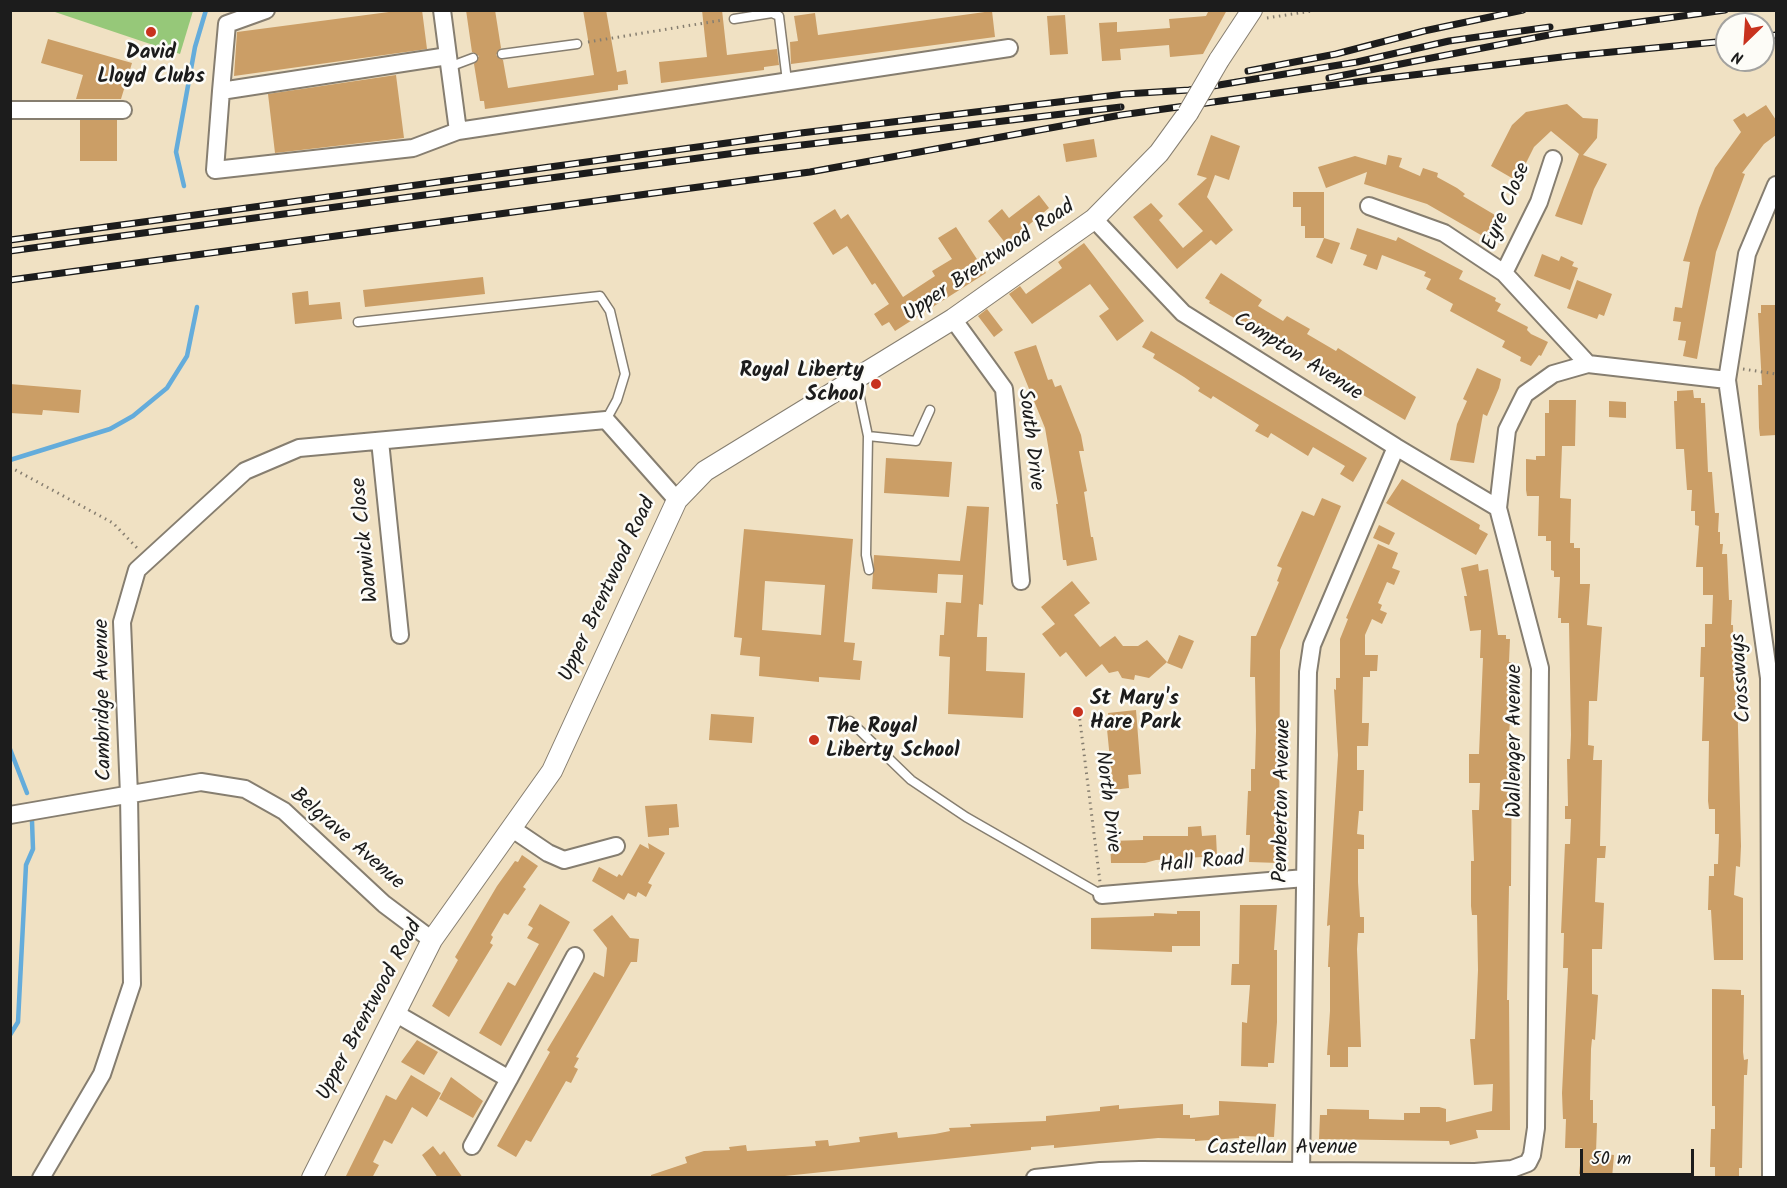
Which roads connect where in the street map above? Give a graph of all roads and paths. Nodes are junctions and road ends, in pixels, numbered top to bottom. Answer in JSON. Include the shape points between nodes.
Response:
{"nodes":[{"id":1,"x":266,"y":10,"type":"edge"},
{"id":2,"x":442,"y":10,"type":"edge"},
{"id":3,"x":1318,"y":10,"type":"edge"},
{"id":4,"x":1249,"y":16,"type":"edge"},
{"id":5,"x":734,"y":19,"type":"joint"},
{"id":6,"x":577,"y":44,"type":"joint"},
{"id":7,"x":1009,"y":48,"type":"dead end"},
{"id":8,"x":502,"y":54,"type":"dead end"},
{"id":9,"x":474,"y":58,"type":"dead end"},
{"id":10,"x":448,"y":62,"type":"junction"},
{"id":11,"x":787,"y":81,"type":"junction"},
{"id":12,"x":221,"y":91,"type":"junction"},
{"id":13,"x":10,"y":110,"type":"edge"},
{"id":14,"x":123,"y":110,"type":"dead end"},
{"id":15,"x":458,"y":131,"type":"junction"},
{"id":16,"x":1553,"y":159,"type":"dead end"},
{"id":17,"x":1776,"y":185,"type":"edge"},
{"id":18,"x":1369,"y":206,"type":"dead end"},
{"id":19,"x":1094,"y":219,"type":"junction"},
{"id":20,"x":1504,"y":273,"type":"junction"},
{"id":21,"x":953,"y":319,"type":"junction"},
{"id":22,"x":358,"y":322,"type":"dead end"},
{"id":23,"x":1588,"y":364,"type":"junction"},
{"id":24,"x":1729,"y":374,"type":"junction"},
{"id":25,"x":1776,"y":374,"type":"edge"},
{"id":26,"x":856,"y":379,"type":"junction"},
{"id":27,"x":930,"y":410,"type":"dead end"},
{"id":28,"x":606,"y":420,"type":"junction"},
{"id":29,"x":868,"y":436,"type":"junction"},
{"id":30,"x":380,"y":441,"type":"junction"},
{"id":31,"x":1396,"y":447,"type":"junction"},
{"id":32,"x":10,"y":467,"type":"edge"},
{"id":33,"x":677,"y":500,"type":"junction"},
{"id":34,"x":1498,"y":508,"type":"junction"},
{"id":35,"x":148,"y":560,"type":"junction"},
{"id":36,"x":869,"y":570,"type":"dead end"},
{"id":37,"x":1021,"y":580,"type":"dead end"},
{"id":38,"x":400,"y":634,"type":"dead end"},
{"id":39,"x":1079,"y":713,"type":"dead end"},
{"id":40,"x":850,"y":720,"type":"dead end"},
{"id":41,"x":129,"y":795,"type":"junction"},
{"id":42,"x":10,"y":815,"type":"edge"},
{"id":43,"x":511,"y":828,"type":"junction"},
{"id":44,"x":616,"y":846,"type":"dead end"},
{"id":45,"x":1305,"y":878,"type":"junction"},
{"id":46,"x":1102,"y":895,"type":"junction"},
{"id":47,"x":432,"y":940,"type":"junction"},
{"id":48,"x":576,"y":956,"type":"dead end"},
{"id":49,"x":395,"y":1013,"type":"junction"},
{"id":50,"x":508,"y":1079,"type":"junction"},
{"id":51,"x":472,"y":1146,"type":"dead end"},
{"id":52,"x":1774,"y":1156,"type":"edge"},
{"id":53,"x":1528,"y":1163,"type":"joint"},
{"id":54,"x":1300,"y":1173,"type":"junction"},
{"id":55,"x":1417,"y":1175,"type":"edge"},
{"id":56,"x":41,"y":1178,"type":"edge"},
{"id":57,"x":312,"y":1178,"type":"edge"},
{"id":58,"x":1035,"y":1178,"type":"edge"},
{"id":59,"x":1771,"y":1178,"type":"edge"}],
"edges":[{"from":1,"to":12,"type":"street","via":[[227,24]]},
{"from":2,"to":10,"type":"street"},
{"from":3,"to":4,"type":"path"},
{"from":4,"to":19,"type":"street","name":"Upper Brentwood Road","bridge":true,"via":[[1159,153]]},
{"from":5,"to":6,"type":"path"},
{"from":5,"to":11,"type":"lane","via":[[772,13],[779,16]]},
{"from":6,"to":8,"type":"lane"},
{"from":7,"to":11,"type":"street"},
{"from":9,"to":10,"type":"lane"},
{"from":10,"to":12,"type":"street"},
{"from":10,"to":15,"type":"street"},
{"from":11,"to":15,"type":"street"},
{"from":12,"to":15,"type":"street","via":[[215,170],[413,147]]},
{"from":13,"to":14,"type":"street"},
{"from":16,"to":20,"type":"street","name":"Eyre Close","via":[[1539,202]]},
{"from":17,"to":24,"type":"street","name":"Crossways","via":[[1748,254]]},
{"from":18,"to":20,"type":"street","via":[[1444,233]]},
{"from":19,"to":21,"type":"street","name":"Upper Brentwood Road"},
{"from":19,"to":31,"type":"street","name":"Compton Avenue","via":[[1183,313]]},
{"from":20,"to":23,"type":"street"},
{"from":21,"to":26,"type":"street","name":"Upper Brentwood Road"},
{"from":21,"to":37,"type":"street","name":"South Drive","via":[[1004,389]]},
{"from":22,"to":28,"type":"lane","via":[[600,296],[610,311],[625,374]]},
{"from":23,"to":24,"type":"street","name":"Wallenger Avenue"},
{"from":23,"to":34,"type":"street","name":"Wallenger Avenue","via":[[1553,374],[1525,394],[1507,430]]},
{"from":24,"to":25,"type":"path"},
{"from":24,"to":52,"type":"street","name":"Crossways","via":[[1769,678]]},
{"from":26,"to":29,"type":"lane"},
{"from":26,"to":33,"type":"street","name":"Upper Brentwood Road","via":[[705,471]]},
{"from":27,"to":29,"type":"lane","via":[[916,441]]},
{"from":28,"to":30,"type":"street","name":"Cambridge Avenue"},
{"from":28,"to":33,"type":"street"},
{"from":29,"to":36,"type":"lane"},
{"from":30,"to":35,"type":"street","name":"Cambridge Avenue","via":[[298,448],[245,471]]},
{"from":30,"to":38,"type":"street","name":"Warwick Close"},
{"from":31,"to":34,"type":"street","name":"Compton Avenue"},
{"from":31,"to":45,"type":"street","name":"Pemberton Avenue","via":[[1312,645],[1308,672]]},
{"from":32,"to":35,"type":"path","via":[[113,523]]},
{"from":33,"to":43,"type":"street","name":"Upper Brentwood Road","via":[[552,771]]},
{"from":34,"to":53,"type":"street","name":"Wallenger Avenue","via":[[1540,668],[1536,1128]]},
{"from":35,"to":41,"type":"street","name":"Cambridge Avenue","via":[[137,570],[122,622]]},
{"from":39,"to":46,"type":"path","name":"North Drive"},
{"from":40,"to":46,"type":"lane","via":[[911,780],[966,817]]},
{"from":41,"to":42,"type":"street","name":"Belgrave Avenue"},
{"from":41,"to":47,"type":"street","name":"Belgrave Avenue","via":[[201,782],[245,789],[284,811],[384,904]]},
{"from":41,"to":56,"type":"street","name":"Cambridge Avenue","via":[[132,984],[102,1074]]},
{"from":43,"to":44,"type":"street","via":[[564,860]]},
{"from":43,"to":47,"type":"street","name":"Upper Brentwood Road"},
{"from":45,"to":46,"type":"street","name":"Hall Road"},
{"from":45,"to":54,"type":"street","name":"Pemberton Avenue"},
{"from":47,"to":49,"type":"street","name":"Upper Brentwood Road"},
{"from":48,"to":50,"type":"street"},
{"from":49,"to":50,"type":"street"},
{"from":49,"to":57,"type":"street","name":"Upper Brentwood Road"},
{"from":50,"to":51,"type":"street"},
{"from":52,"to":59,"type":"street","name":"Crossways"},
{"from":53,"to":55,"type":"street","name":"Castellan Avenue","via":[[1512,1169]]},
{"from":54,"to":55,"type":"street","name":"Castellan Avenue"},
{"from":54,"to":58,"type":"street","name":"Castellan Avenue","via":[[1100,1171]]}]}
